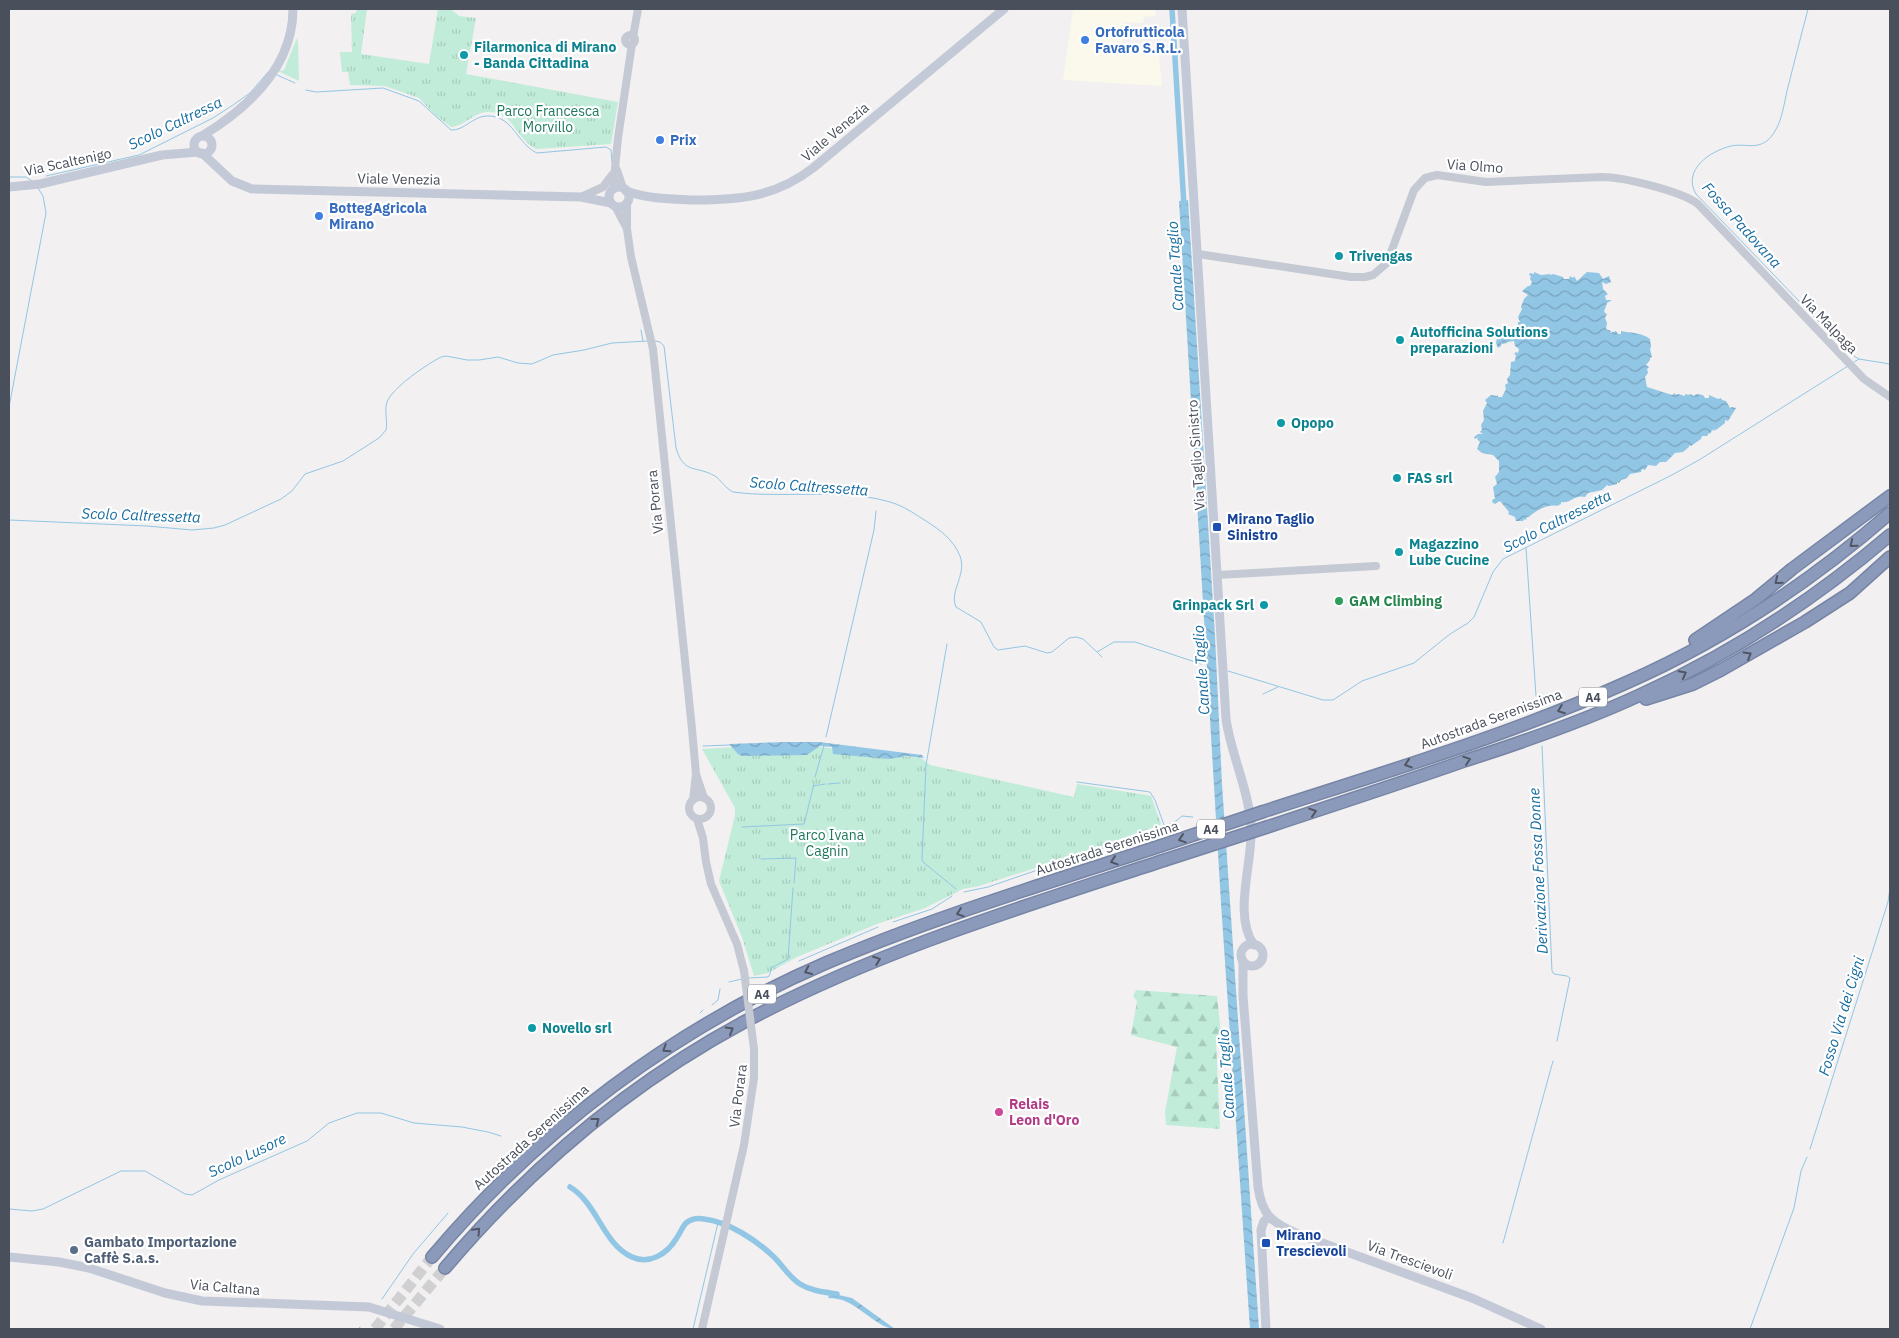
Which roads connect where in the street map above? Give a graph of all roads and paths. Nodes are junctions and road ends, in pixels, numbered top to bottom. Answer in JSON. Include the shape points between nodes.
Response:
{"nodes":[{"id":1,"x":293,"y":9,"type":"edge"},
{"id":2,"x":638,"y":9,"type":"edge"},
{"id":3,"x":1004,"y":9,"type":"edge"},
{"id":4,"x":1182,"y":9,"type":"edge"},
{"id":5,"x":229,"y":117,"type":"junction"},
{"id":6,"x":198,"y":138,"type":"junction"},
{"id":7,"x":212,"y":144,"type":"junction"},
{"id":8,"x":200,"y":153,"type":"junction"},
{"id":9,"x":162,"y":155,"type":"junction"},
{"id":10,"x":616,"y":166,"type":"junction"},
{"id":11,"x":222,"y":171,"type":"junction"},
{"id":12,"x":9,"y":187,"type":"edge"},
{"id":13,"x":612,"y":190,"type":"junction"},
{"id":14,"x":625,"y":190,"type":"junction"},
{"id":15,"x":581,"y":197,"type":"junction"},
{"id":16,"x":652,"y":198,"type":"junction"},
{"id":17,"x":627,"y":202,"type":"junction"},
{"id":18,"x":613,"y":205,"type":"junction"},
{"id":19,"x":626,"y":229,"type":"junction"},
{"id":20,"x":1198,"y":254,"type":"junction"},
{"id":21,"x":1754,"y":262,"type":"joint"},
{"id":22,"x":1890,"y":398,"type":"edge"},
{"id":23,"x":1890,"y":496,"type":"edge"},
{"id":24,"x":1890,"y":513,"type":"edge"},
{"id":25,"x":1890,"y":535,"type":"edge"},
{"id":26,"x":1890,"y":557,"type":"edge"},
{"id":27,"x":1376,"y":566,"type":"dead end"},
{"id":28,"x":1218,"y":575,"type":"junction"},
{"id":29,"x":1582,"y":702,"type":"junction"},
{"id":30,"x":1507,"y":747,"type":"junction"},
{"id":31,"x":696,"y":774,"type":"junction"},
{"id":32,"x":704,"y":798,"type":"junction"},
{"id":33,"x":693,"y":800,"type":"junction"},
{"id":34,"x":705,"y":817,"type":"junction"},
{"id":35,"x":697,"y":818,"type":"junction"},
{"id":36,"x":703,"y":838,"type":"junction"},
{"id":37,"x":1245,"y":896,"type":"junction"},
{"id":38,"x":1254,"y":945,"type":"junction"},
{"id":39,"x":1243,"y":949,"type":"junction"},
{"id":40,"x":1243,"y":961,"type":"junction"},
{"id":41,"x":1254,"y":966,"type":"junction"},
{"id":42,"x":1243,"y":987,"type":"junction"},
{"id":43,"x":1269,"y":1217,"type":"junction"},
{"id":44,"x":9,"y":1257,"type":"edge"},
{"id":45,"x":432,"y":1257,"type":"tunnel mouth"},
{"id":46,"x":445,"y":1268,"type":"tunnel mouth"},
{"id":47,"x":440,"y":1329,"type":"edge"},
{"id":48,"x":702,"y":1329,"type":"edge"},
{"id":49,"x":1266,"y":1329,"type":"edge"},
{"id":50,"x":1541,"y":1329,"type":"edge"}],
"edges":[{"from":1,"to":5,"type":"main road","name":"Via Scaltenigo","via":[[291,33],[280,62],[257,94]]},
{"from":2,"to":10,"type":"street"},
{"from":3,"to":16,"type":"main road","name":"Viale Venezia","via":[[796,181],[768,193],[738,199]]},
{"from":4,"to":20,"type":"main road","name":"Via Taglio Sinistro"},
{"from":5,"to":6,"type":"main road","name":"Via Scaltenigo"},
{"from":5,"to":7,"type":"main road","name":"Via Scaltenigo","via":[[216,132]]},
{"from":6,"to":7,"type":"main road","via":[[209,138]]},
{"from":6,"to":8,"type":"main road","via":[[194,146]]},
{"from":6,"to":9,"type":"main road","name":"Via Scaltenigo","via":[[187,146]]},
{"from":7,"to":8,"type":"main road","via":[[207,152]]},
{"from":7,"to":11,"type":"main road"},
{"from":8,"to":9,"type":"main road","name":"Via Scaltenigo"},
{"from":8,"to":11,"type":"main road","name":"Viale Venezia"},
{"from":9,"to":12,"type":"main road","name":"Via Scaltenigo","via":[[40,184]]},
{"from":10,"to":13,"type":"street"},
{"from":10,"to":14,"type":"street"},
{"from":10,"to":15,"type":"street","via":[[603,187]]},
{"from":11,"to":15,"type":"main road","name":"Viale Venezia","via":[[238,184],[259,190]]},
{"from":13,"to":14,"type":"main road","via":[[617,187]]},
{"from":13,"to":15,"type":"main road","name":"Viale Venezia"},
{"from":13,"to":18,"type":"main road","via":[[609,197]]},
{"from":14,"to":16,"type":"main road","name":"Viale Venezia"},
{"from":14,"to":17,"type":"main road"},
{"from":15,"to":18,"type":"main road","name":"Viale Venezia"},
{"from":16,"to":17,"type":"main road","name":"Viale Venezia"},
{"from":17,"to":18,"type":"main road","via":[[622,206]]},
{"from":17,"to":19,"type":"street","name":"Via Porara"},
{"from":18,"to":19,"type":"street","name":"Via Porara"},
{"from":19,"to":31,"type":"street","name":"Via Porara","via":[[653,344]]},
{"from":20,"to":21,"type":"street","name":"Via Olmo","via":[[1365,277],[1378,273],[1387,263],[1414,190],[1425,178],[1437,176],[1486,182],[1607,177],[1693,200]]},
{"from":20,"to":28,"type":"main road","name":"Via Taglio Sinistro"},
{"from":21,"to":22,"type":"street","name":"Via Malpaga","via":[[1854,368]]},
{"from":23,"to":29,"type":"highway","one_way":true,"via":[[1715,628],[1671,656]]},
{"from":24,"to":29,"type":"highway","name":"Autostrada Serenissima","number":"A4","one_way":true,"via":[[1841,554],[1772,604],[1685,654]]},
{"from":30,"to":25,"type":"highway","name":"Autostrada Serenissima","number":"A4","one_way":true,"via":[[1642,694],[1722,652],[1810,598]]},
{"from":30,"to":26,"type":"highway","one_way":true,"via":[[1528,743],[1693,684],[1805,622],[1850,593]]},
{"from":27,"to":28,"type":"street"},
{"from":28,"to":37,"type":"main road","name":"Via Taglio Sinistro","via":[[1227,722],[1251,825]]},
{"from":29,"to":45,"type":"highway","name":"Autostrada Serenissima","number":"A4","one_way":true,"bridge":true,"via":[[1484,738],[945,918],[866,947],[783,983],[724,1014],[649,1060],[582,1110],[507,1175]]},
{"from":46,"to":30,"type":"highway","name":"Autostrada Serenissima","number":"A4","one_way":true,"bridge":true,"via":[[503,1204],[586,1128],[678,1062],[743,1022],[828,981],[1009,911]]},
{"from":31,"to":32,"type":"street","name":"Via Porara"},
{"from":31,"to":33,"type":"street","name":"Via Porara"},
{"from":32,"to":33,"type":"street"},
{"from":32,"to":34,"type":"street","name":"Via Porara","via":[[711,809]]},
{"from":33,"to":35,"type":"street","name":"Via Porara","via":[[689,811]]},
{"from":34,"to":35,"type":"street"},
{"from":34,"to":36,"type":"street","name":"Via Porara"},
{"from":35,"to":36,"type":"street","name":"Via Porara"},
{"from":36,"to":48,"type":"street","name":"Via Porara","bridge":true,"via":[[712,884],[737,944],[744,971],[754,1049],[753,1087],[744,1145]]},
{"from":37,"to":38,"type":"main road","name":"Via Taglio Sinistro","via":[[1246,930]]},
{"from":37,"to":39,"type":"main road","name":"Via Taglio Sinistro","via":[[1241,917]]},
{"from":38,"to":39,"type":"main road"},
{"from":38,"to":41,"type":"main road","via":[[1261,949],[1263,956],[1261,962]]},
{"from":39,"to":40,"type":"main road"},
{"from":40,"to":41,"type":"main road"},
{"from":40,"to":42,"type":"main road"},
{"from":41,"to":42,"type":"main road"},
{"from":42,"to":43,"type":"main road","via":[[1258,1187]]},
{"from":43,"to":49,"type":"main road","via":[[1261,1230]]},
{"from":43,"to":50,"type":"main road","name":"Via Trescievoli","via":[[1298,1234],[1460,1294]]},
{"from":44,"to":47,"type":"main road","name":"Via Caltana","via":[[77,1265],[202,1301],[369,1307]]}]}
